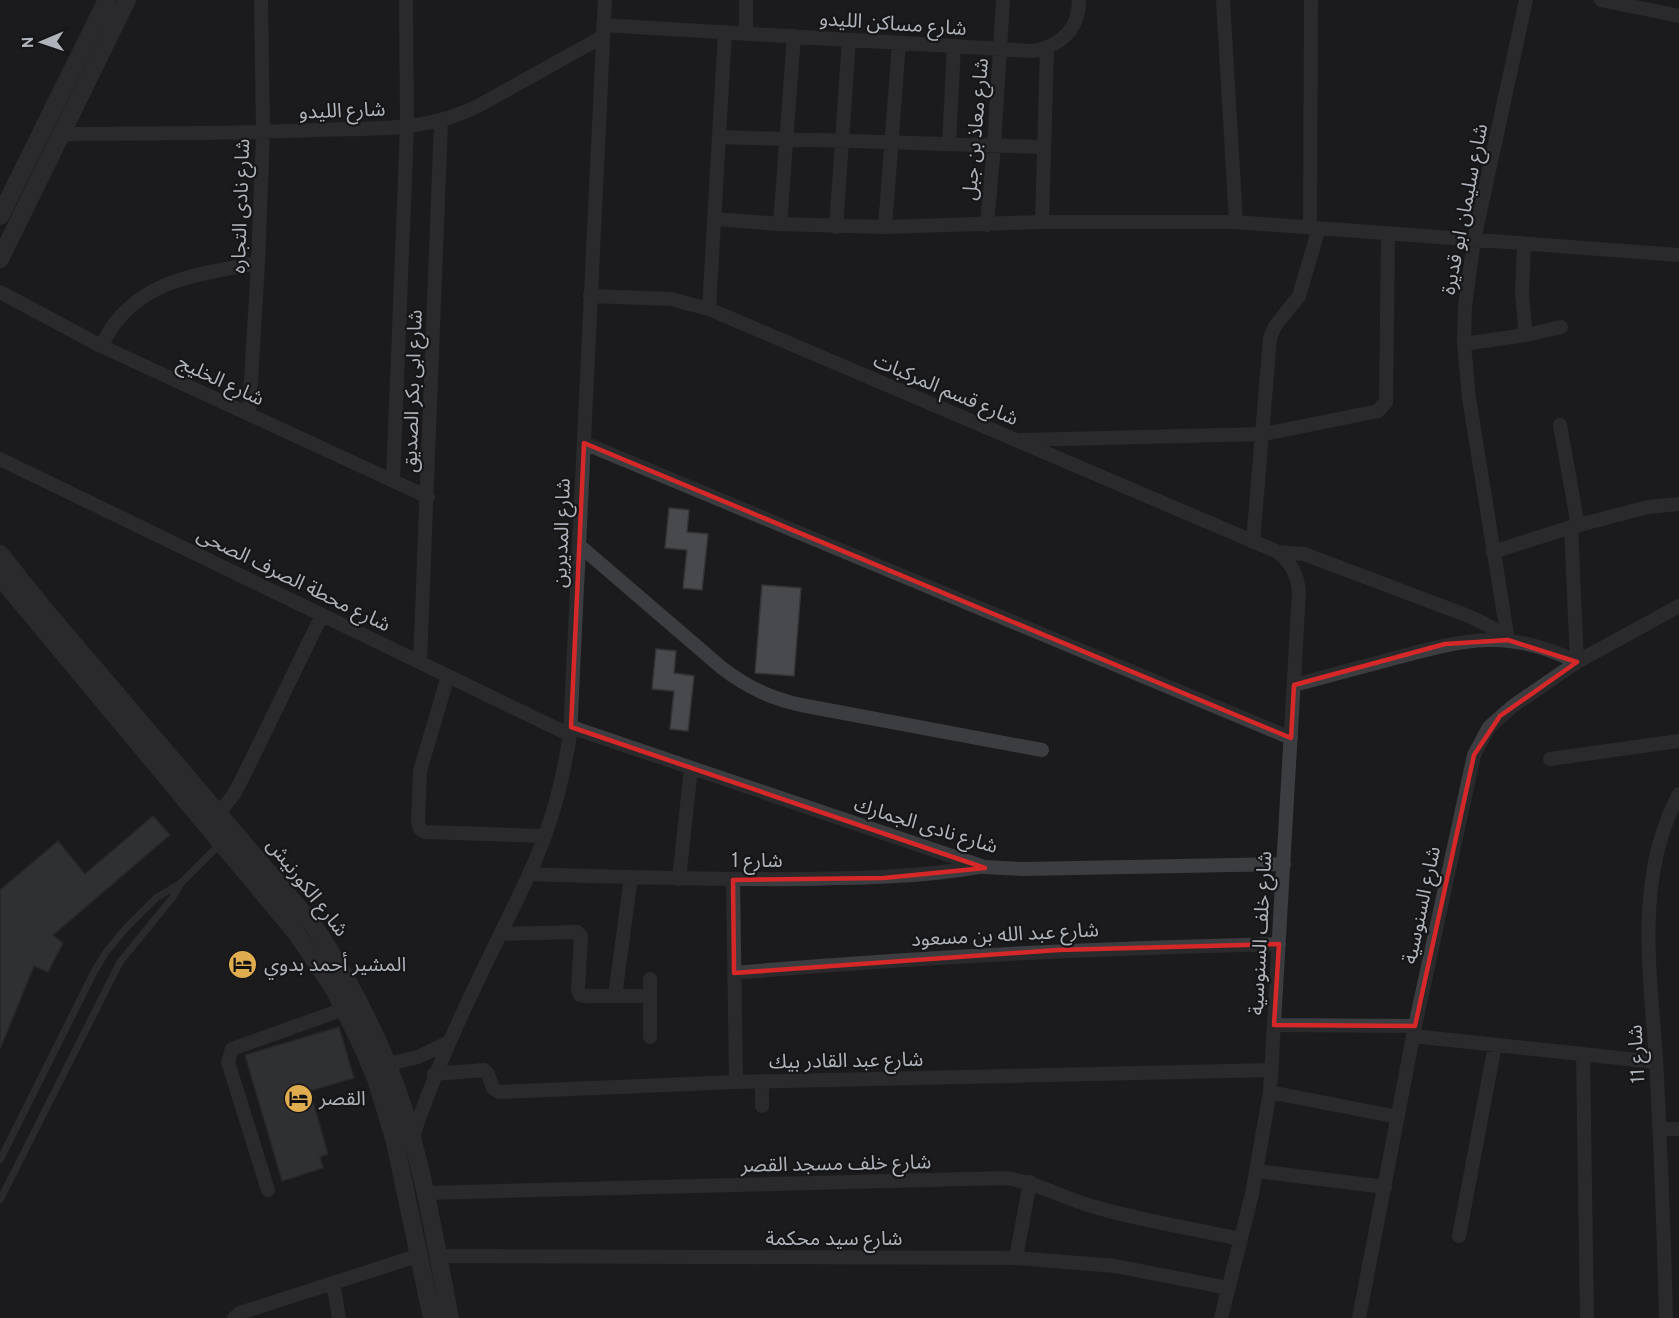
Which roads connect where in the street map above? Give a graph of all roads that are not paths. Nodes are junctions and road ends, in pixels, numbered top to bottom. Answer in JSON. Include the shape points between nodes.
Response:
{"nodes":[{"id":1,"x":107,"y":0,"type":"edge"},
{"id":2,"x":127,"y":0,"type":"edge"},
{"id":3,"x":261,"y":0,"type":"edge"},
{"id":4,"x":406,"y":0,"type":"edge"},
{"id":5,"x":604,"y":0,"type":"edge"},
{"id":6,"x":746,"y":0,"type":"edge"},
{"id":7,"x":1003,"y":0,"type":"edge"},
{"id":8,"x":1079,"y":0,"type":"edge"},
{"id":9,"x":1223,"y":0,"type":"edge"},
{"id":10,"x":1311,"y":0,"type":"edge"},
{"id":11,"x":1527,"y":0,"type":"edge"},
{"id":12,"x":1601,"y":0,"type":"edge"},
{"id":13,"x":1679,"y":16,"type":"edge"},
{"id":14,"x":603,"y":31,"type":"junction"},
{"id":15,"x":724,"y":33,"type":"junction"},
{"id":16,"x":746,"y":34,"type":"junction"},
{"id":17,"x":794,"y":36,"type":"junction"},
{"id":18,"x":849,"y":40,"type":"junction"},
{"id":19,"x":899,"y":43,"type":"junction"},
{"id":20,"x":954,"y":46,"type":"junction"},
{"id":21,"x":1047,"y":48,"type":"junction"},
{"id":22,"x":1001,"y":49,"type":"junction"},
{"id":23,"x":441,"y":122,"type":"junction"},
{"id":24,"x":407,"y":127,"type":"junction"},
{"id":25,"x":263,"y":133,"type":"junction"},
{"id":26,"x":61,"y":134,"type":"junction"},
{"id":27,"x":719,"y":137,"type":"junction"},
{"id":28,"x":786,"y":139,"type":"junction"},
{"id":29,"x":842,"y":141,"type":"junction"},
{"id":30,"x":891,"y":142,"type":"junction"},
{"id":31,"x":949,"y":144,"type":"junction"},
{"id":32,"x":994,"y":145,"type":"junction"},
{"id":33,"x":1044,"y":147,"type":"junction"},
{"id":34,"x":0,"y":216,"type":"edge"},
{"id":35,"x":715,"y":219,"type":"junction"},
{"id":36,"x":1042,"y":222,"type":"junction"},
{"id":37,"x":1236,"y":222,"type":"junction"},
{"id":38,"x":780,"y":224,"type":"junction"},
{"id":39,"x":987,"y":225,"type":"junction"},
{"id":40,"x":836,"y":227,"type":"junction"},
{"id":41,"x":885,"y":227,"type":"junction"},
{"id":42,"x":1315,"y":228,"type":"junction"},
{"id":43,"x":1388,"y":234,"type":"junction"},
{"id":44,"x":1474,"y":240,"type":"junction"},
{"id":45,"x":1524,"y":244,"type":"junction"},
{"id":46,"x":1679,"y":255,"type":"edge"},
{"id":47,"x":0,"y":259,"type":"edge"},
{"id":48,"x":258,"y":263,"type":"junction"},
{"id":49,"x":0,"y":292,"type":"edge"},
{"id":50,"x":590,"y":296,"type":"junction"},
{"id":51,"x":710,"y":309,"type":"junction"},
{"id":52,"x":1561,"y":327,"type":"dead end"},
{"id":53,"x":1526,"y":335,"type":"junction"},
{"id":54,"x":1464,"y":344,"type":"junction"},
{"id":55,"x":101,"y":346,"type":"junction"},
{"id":56,"x":249,"y":414,"type":"junction"},
{"id":57,"x":1560,"y":425,"type":"dead end"},
{"id":58,"x":1264,"y":434,"type":"junction"},
{"id":59,"x":1017,"y":441,"type":"junction"},
{"id":60,"x":584,"y":443,"type":"junction"},
{"id":61,"x":0,"y":459,"type":"edge"},
{"id":62,"x":393,"y":481,"type":"junction"},
{"id":63,"x":428,"y":497,"type":"junction"},
{"id":64,"x":1679,"y":504,"type":"edge"},
{"id":65,"x":1575,"y":526,"type":"junction"},
{"id":66,"x":1253,"y":542,"type":"junction"},
{"id":67,"x":580,"y":546,"type":"junction"},
{"id":68,"x":1278,"y":552,"type":"junction"},
{"id":69,"x":1493,"y":552,"type":"junction"},
{"id":70,"x":0,"y":554,"type":"edge"},
{"id":71,"x":0,"y":577,"type":"edge"},
{"id":72,"x":1679,"y":606,"type":"edge"},
{"id":73,"x":322,"y":615,"type":"junction"},
{"id":74,"x":1508,"y":640,"type":"junction"},
{"id":75,"x":420,"y":662,"type":"junction"},
{"id":76,"x":1577,"y":662,"type":"junction"},
{"id":77,"x":448,"y":676,"type":"junction"},
{"id":78,"x":1294,"y":685,"type":"junction"},
{"id":79,"x":571,"y":731,"type":"junction"},
{"id":80,"x":1291,"y":738,"type":"junction"},
{"id":81,"x":1679,"y":741,"type":"edge"},
{"id":82,"x":1042,"y":750,"type":"dead end"},
{"id":83,"x":1550,"y":759,"type":"dead end"},
{"id":84,"x":691,"y":768,"type":"junction"},
{"id":85,"x":1679,"y":794,"type":"edge"},
{"id":86,"x":219,"y":813,"type":"junction"},
{"id":87,"x":228,"y":836,"type":"junction"},
{"id":88,"x":544,"y":836,"type":"junction"},
{"id":89,"x":1284,"y":864,"type":"junction"},
{"id":90,"x":984,"y":867,"type":"junction"},
{"id":91,"x":528,"y":874,"type":"junction"},
{"id":92,"x":631,"y":877,"type":"junction"},
{"id":93,"x":679,"y":879,"type":"junction"},
{"id":94,"x":733,"y":880,"type":"junction"},
{"id":95,"x":181,"y":883,"type":"junction"},
{"id":96,"x":500,"y":934,"type":"junction"},
{"id":97,"x":1279,"y":944,"type":"junction"},
{"id":98,"x":734,"y":973,"type":"junction"},
{"id":99,"x":650,"y":979,"type":"dead end"},
{"id":100,"x":615,"y":996,"type":"junction"},
{"id":101,"x":650,"y":996,"type":"junction"},
{"id":102,"x":344,"y":1010,"type":"junction"},
{"id":103,"x":1274,"y":1025,"type":"junction"},
{"id":104,"x":1414,"y":1031,"type":"junction"},
{"id":105,"x":650,"y":1037,"type":"dead end"},
{"id":106,"x":447,"y":1043,"type":"junction"},
{"id":107,"x":1495,"y":1045,"type":"junction"},
{"id":108,"x":1583,"y":1054,"type":"junction"},
{"id":109,"x":1656,"y":1062,"type":"junction"},
{"id":110,"x":388,"y":1065,"type":"junction"},
{"id":111,"x":1272,"y":1070,"type":"junction"},
{"id":112,"x":434,"y":1074,"type":"junction"},
{"id":113,"x":736,"y":1082,"type":"junction"},
{"id":114,"x":762,"y":1082,"type":"junction"},
{"id":115,"x":1270,"y":1092,"type":"junction"},
{"id":116,"x":762,"y":1106,"type":"dead end"},
{"id":117,"x":1398,"y":1117,"type":"junction"},
{"id":118,"x":1660,"y":1128,"type":"junction"},
{"id":119,"x":1679,"y":1129,"type":"edge"},
{"id":120,"x":412,"y":1139,"type":"junction"},
{"id":121,"x":0,"y":1160,"type":"edge"},
{"id":122,"x":1257,"y":1171,"type":"junction"},
{"id":123,"x":1030,"y":1182,"type":"junction"},
{"id":124,"x":1384,"y":1187,"type":"junction"},
{"id":125,"x":3,"y":1188,"type":"edge"},
{"id":126,"x":268,"y":1190,"type":"dead end"},
{"id":127,"x":425,"y":1193,"type":"junction"},
{"id":128,"x":0,"y":1200,"type":"edge"},
{"id":129,"x":1459,"y":1236,"type":"dead end"},
{"id":130,"x":1240,"y":1239,"type":"junction"},
{"id":131,"x":429,"y":1256,"type":"junction"},
{"id":132,"x":1016,"y":1258,"type":"junction"},
{"id":133,"x":333,"y":1283,"type":"junction"},
{"id":134,"x":1228,"y":1288,"type":"junction"},
{"id":135,"x":1671,"y":1314,"type":"edge"},
{"id":136,"x":234,"y":1318,"type":"edge"},
{"id":137,"x":339,"y":1318,"type":"edge"},
{"id":138,"x":432,"y":1318,"type":"edge"},
{"id":139,"x":450,"y":1318,"type":"edge"},
{"id":140,"x":1221,"y":1318,"type":"edge"},
{"id":141,"x":1359,"y":1318,"type":"edge"},
{"id":142,"x":1587,"y":1318,"type":"edge"}],
"edges":[{"from":1,"to":34,"type":"street"},
{"from":2,"to":26,"type":"street"},
{"from":3,"to":25,"type":"street","name":"شارع نادى التجاره"},
{"from":4,"to":24,"type":"street","name":"شارع ابى بكر الصديق"},
{"from":5,"to":14,"type":"street","name":"شارع المديرين"},
{"from":6,"to":16,"type":"street"},
{"from":7,"to":22,"type":"street","name":"شارع معاذ بن جبل"},
{"from":8,"to":21,"type":"street","via":[[1074,26],[1067,36]]},
{"from":9,"to":37,"type":"street"},
{"from":10,"to":42,"type":"street"},
{"from":11,"to":44,"type":"street","name":"شارع سليمان ابو قديرة"},
{"from":12,"to":13,"type":"street"},
{"from":14,"to":15,"type":"street","name":"شارع مساكن الليدو"},
{"from":14,"to":23,"type":"street","name":"شارع الليدو","via":[[478,106]]},
{"from":14,"to":50,"type":"street","name":"شارع المديرين"},
{"from":15,"to":16,"type":"street","name":"شارع مساكن الليدو"},
{"from":15,"to":27,"type":"street"},
{"from":16,"to":17,"type":"street","name":"شارع مساكن الليدو"},
{"from":17,"to":18,"type":"street","name":"شارع مساكن الليدو"},
{"from":17,"to":28,"type":"street"},
{"from":18,"to":19,"type":"street","name":"شارع مساكن الليدو"},
{"from":18,"to":29,"type":"street"},
{"from":19,"to":20,"type":"street","name":"شارع مساكن الليدو"},
{"from":19,"to":30,"type":"street"},
{"from":20,"to":22,"type":"street","name":"شارع مساكن الليدو"},
{"from":20,"to":31,"type":"street"},
{"from":21,"to":22,"type":"street","name":"شارع مساكن الليدو"},
{"from":21,"to":33,"type":"street"},
{"from":22,"to":32,"type":"street","name":"شارع معاذ بن جبل"},
{"from":23,"to":24,"type":"street","name":"شارع الليدو"},
{"from":23,"to":63,"type":"street","name":"شارع ابى بكر الصديق"},
{"from":24,"to":25,"type":"street","name":"شارع الليدو"},
{"from":24,"to":62,"type":"street","name":"شارع ابى بكر الصديق"},
{"from":25,"to":26,"type":"street","name":"شارع الليدو"},
{"from":25,"to":48,"type":"street","name":"شارع نادى التجاره"},
{"from":26,"to":47,"type":"street"},
{"from":27,"to":28,"type":"street"},
{"from":27,"to":35,"type":"street"},
{"from":28,"to":29,"type":"street"},
{"from":28,"to":38,"type":"street"},
{"from":29,"to":30,"type":"street"},
{"from":29,"to":40,"type":"street"},
{"from":30,"to":31,"type":"street"},
{"from":30,"to":41,"type":"street"},
{"from":31,"to":32,"type":"street"},
{"from":32,"to":33,"type":"street"},
{"from":32,"to":39,"type":"street","name":"شارع معاذ بن جبل"},
{"from":33,"to":36,"type":"street"},
{"from":35,"to":38,"type":"street"},
{"from":35,"to":51,"type":"street"},
{"from":36,"to":37,"type":"street"},
{"from":36,"to":39,"type":"street"},
{"from":37,"to":42,"type":"street"},
{"from":38,"to":40,"type":"street"},
{"from":39,"to":41,"type":"street"},
{"from":40,"to":41,"type":"street"},
{"from":42,"to":43,"type":"street"},
{"from":42,"to":58,"type":"street","via":[[1299,296],[1270,338]]},
{"from":43,"to":44,"type":"street"},
{"from":43,"to":58,"type":"street","via":[[1383,407]]},
{"from":44,"to":45,"type":"street"},
{"from":44,"to":54,"type":"street","name":"شارع سليمان ابو قديرة"},
{"from":45,"to":46,"type":"street"},
{"from":45,"to":53,"type":"street","via":[[1522,294]]},
{"from":48,"to":55,"type":"street","via":[[179,279],[155,289],[134,303]]},
{"from":48,"to":56,"type":"street","name":"شارع نادى التجاره"},
{"from":49,"to":55,"type":"street","name":"شارع الخليج"},
{"from":50,"to":51,"type":"street","name":"شارع قسم المركبات","via":[[671,299]]},
{"from":50,"to":60,"type":"street","name":"شارع المديرين"},
{"from":51,"to":59,"type":"street","name":"شارع قسم المركبات"},
{"from":52,"to":53,"type":"street"},
{"from":53,"to":54,"type":"street"},
{"from":54,"to":69,"type":"street","name":"شارع سليمان ابو قديرة"},
{"from":55,"to":56,"type":"street","name":"شارع الخليج"},
{"from":56,"to":62,"type":"street","name":"شارع الخليج"},
{"from":57,"to":65,"type":"street"},
{"from":58,"to":59,"type":"street"},
{"from":58,"to":66,"type":"street"},
{"from":59,"to":66,"type":"street","name":"شارع قسم المركبات"},
{"from":60,"to":67,"type":"street","name":"شارع المديرين"},
{"from":60,"to":80,"type":"street"},
{"from":61,"to":73,"type":"street","name":"شارع محطة الصرف الصحى"},
{"from":62,"to":63,"type":"street","name":"شارع الخليج"},
{"from":63,"to":75,"type":"street","name":"شارع ابى بكر الصديق"},
{"from":64,"to":65,"type":"street","via":[[1648,507]]},
{"from":65,"to":69,"type":"street"},
{"from":65,"to":76,"type":"street"},
{"from":66,"to":68,"type":"street","name":"شارع قسم المركبات"},
{"from":67,"to":79,"type":"street","name":"شارع المديرين"},
{"from":67,"to":82,"type":"street","via":[[722,668],[759,692],[801,705]]},
{"from":68,"to":74,"type":"street","via":[[1304,554],[1471,617]]},
{"from":68,"to":78,"type":"street","name":"شارع خلف السنوسية","via":[[1294,569],[1298,580]]},
{"from":69,"to":74,"type":"street","name":"شارع سليمان ابو قديرة"},
{"from":70,"to":86,"type":"street","name":"شارع الكورنيش"},
{"from":71,"to":87,"type":"street","name":"شارع الكورنيش"},
{"from":72,"to":76,"type":"street","name":"شارع السنوسية"},
{"from":73,"to":75,"type":"street","name":"شارع محطة الصرف الصحى"},
{"from":73,"to":86,"type":"street","via":[[241,781]]},
{"from":74,"to":76,"type":"street","via":[[1534,644]]},
{"from":74,"to":78,"type":"street","via":[[1444,644]]},
{"from":75,"to":77,"type":"street","name":"شارع محطة الصرف الصحى"},
{"from":76,"to":104,"type":"street","name":"شارع السنوسية","via":[[1500,716],[1489,727],[1474,755]]},
{"from":77,"to":79,"type":"street","name":"شارع محطة الصرف الصحى"},
{"from":77,"to":88,"type":"street","via":[[420,771],[420,829]]},
{"from":78,"to":80,"type":"street","name":"شارع خلف السنوسية"},
{"from":79,"to":84,"type":"street","name":"شارع نادى الجمارك"},
{"from":79,"to":88,"type":"street","name":"شارع المديرين"},
{"from":80,"to":89,"type":"street","name":"شارع خلف السنوسية"},
{"from":81,"to":83,"type":"street"},
{"from":84,"to":90,"type":"street","name":"شارع نادى الجمارك"},
{"from":84,"to":93,"type":"street"},
{"from":85,"to":109,"type":"street","name":"شارع 11","via":[[1657,848],[1649,890]]},
{"from":86,"to":87,"type":"street","name":"شارع الكورنيش"},
{"from":87,"to":95,"type":"lane"},
{"from":87,"to":102,"type":"street","name":"شارع الكورنيش","via":[[334,989]]},
{"from":87,"to":110,"type":"street","name":"شارع الكورنيش","via":[[314,926],[362,1007]]},
{"from":88,"to":91,"type":"street","name":"شارع المديرين"},
{"from":89,"to":90,"type":"street","name":"شارع نادى الجمارك"},
{"from":89,"to":97,"type":"street","name":"شارع خلف السنوسية"},
{"from":90,"to":94,"type":"street","name":"شارع 1","via":[[884,878]]},
{"from":91,"to":92,"type":"street","name":"شارع 1"},
{"from":91,"to":96,"type":"street","name":"شارع المديرين"},
{"from":92,"to":93,"type":"street","name":"شارع 1"},
{"from":92,"to":100,"type":"street"},
{"from":93,"to":94,"type":"street","name":"شارع 1"},
{"from":94,"to":98,"type":"street"},
{"from":95,"to":121,"type":"lane","via":[[156,898],[106,952]]},
{"from":95,"to":125,"type":"lane","via":[[120,962]]},
{"from":96,"to":100,"type":"street","via":[[577,932],[581,939],[578,993]]},
{"from":96,"to":106,"type":"street","name":"شارع المديرين"},
{"from":97,"to":98,"type":"street","name":"شارع عبد الله بن مسعود","via":[[1047,951]]},
{"from":97,"to":103,"type":"street","name":"شارع خلف السنوسية"},
{"from":98,"to":113,"type":"street"},
{"from":99,"to":101,"type":"street"},
{"from":100,"to":101,"type":"street"},
{"from":101,"to":105,"type":"street"},
{"from":102,"to":126,"type":"street","via":[[232,1048],[229,1054],[228,1062]]},
{"from":102,"to":131,"type":"street","name":"شارع الكورنيش","via":[[386,1110]]},
{"from":103,"to":104,"type":"street"},
{"from":103,"to":111,"type":"street","name":"شارع خلف السنوسية"},
{"from":104,"to":107,"type":"street"},
{"from":104,"to":117,"type":"street","name":"شارع السنوسية"},
{"from":106,"to":110,"type":"street","via":[[418,1058]]},
{"from":106,"to":112,"type":"street","name":"شارع المديرين"},
{"from":107,"to":108,"type":"street"},
{"from":107,"to":129,"type":"street"},
{"from":108,"to":109,"type":"street"},
{"from":108,"to":142,"type":"street"},
{"from":109,"to":118,"type":"street","name":"شارع 11"},
{"from":110,"to":120,"type":"street","name":"شارع الكورنيش"},
{"from":111,"to":114,"type":"street","name":"شارع عبد القادر بيك"},
{"from":111,"to":115,"type":"street","name":"شارع خلف السنوسية"},
{"from":112,"to":113,"type":"street","name":"شارع عبد القادر بيك","via":[[484,1070],[499,1092]]},
{"from":112,"to":120,"type":"street","name":"شارع المديرين"},
{"from":113,"to":114,"type":"street","name":"شارع عبد القادر بيك"},
{"from":114,"to":116,"type":"street"},
{"from":115,"to":117,"type":"street"},
{"from":115,"to":122,"type":"street","name":"شارع خلف السنوسية"},
{"from":117,"to":124,"type":"street","name":"شارع السنوسية"},
{"from":118,"to":119,"type":"street"},
{"from":118,"to":135,"type":"street","name":"شارع 11"},
{"from":120,"to":127,"type":"street","name":"شارع الكورنيش"},
{"from":122,"to":124,"type":"street"},
{"from":122,"to":130,"type":"street","name":"شارع خلف السنوسية"},
{"from":123,"to":127,"type":"street","name":"شارع خلف مسجد القصر","via":[[1005,1178]]},
{"from":123,"to":130,"type":"street","name":"شارع خلف مسجد القصر","via":[[1087,1205]]},
{"from":123,"to":132,"type":"street"},
{"from":124,"to":141,"type":"street","name":"شارع السنوسية"},
{"from":125,"to":128,"type":"lane"},
{"from":127,"to":131,"type":"street","name":"شارع الكورنيش"},
{"from":130,"to":134,"type":"street","name":"شارع خلف السنوسية"},
{"from":131,"to":132,"type":"street","name":"شارع سيد محكمة"},
{"from":131,"to":133,"type":"street","name":"شارع سيد محكمة"},
{"from":131,"to":138,"type":"street","name":"شارع الكورنيش"},
{"from":131,"to":139,"type":"street","name":"شارع الكورنيش"},
{"from":132,"to":134,"type":"street","name":"شارع سيد محكمة","via":[[1115,1266]]},
{"from":133,"to":136,"type":"street","name":"شارع سيد محكمة"},
{"from":133,"to":137,"type":"street"},
{"from":134,"to":140,"type":"street","name":"شارع خلف السنوسية"}]}
